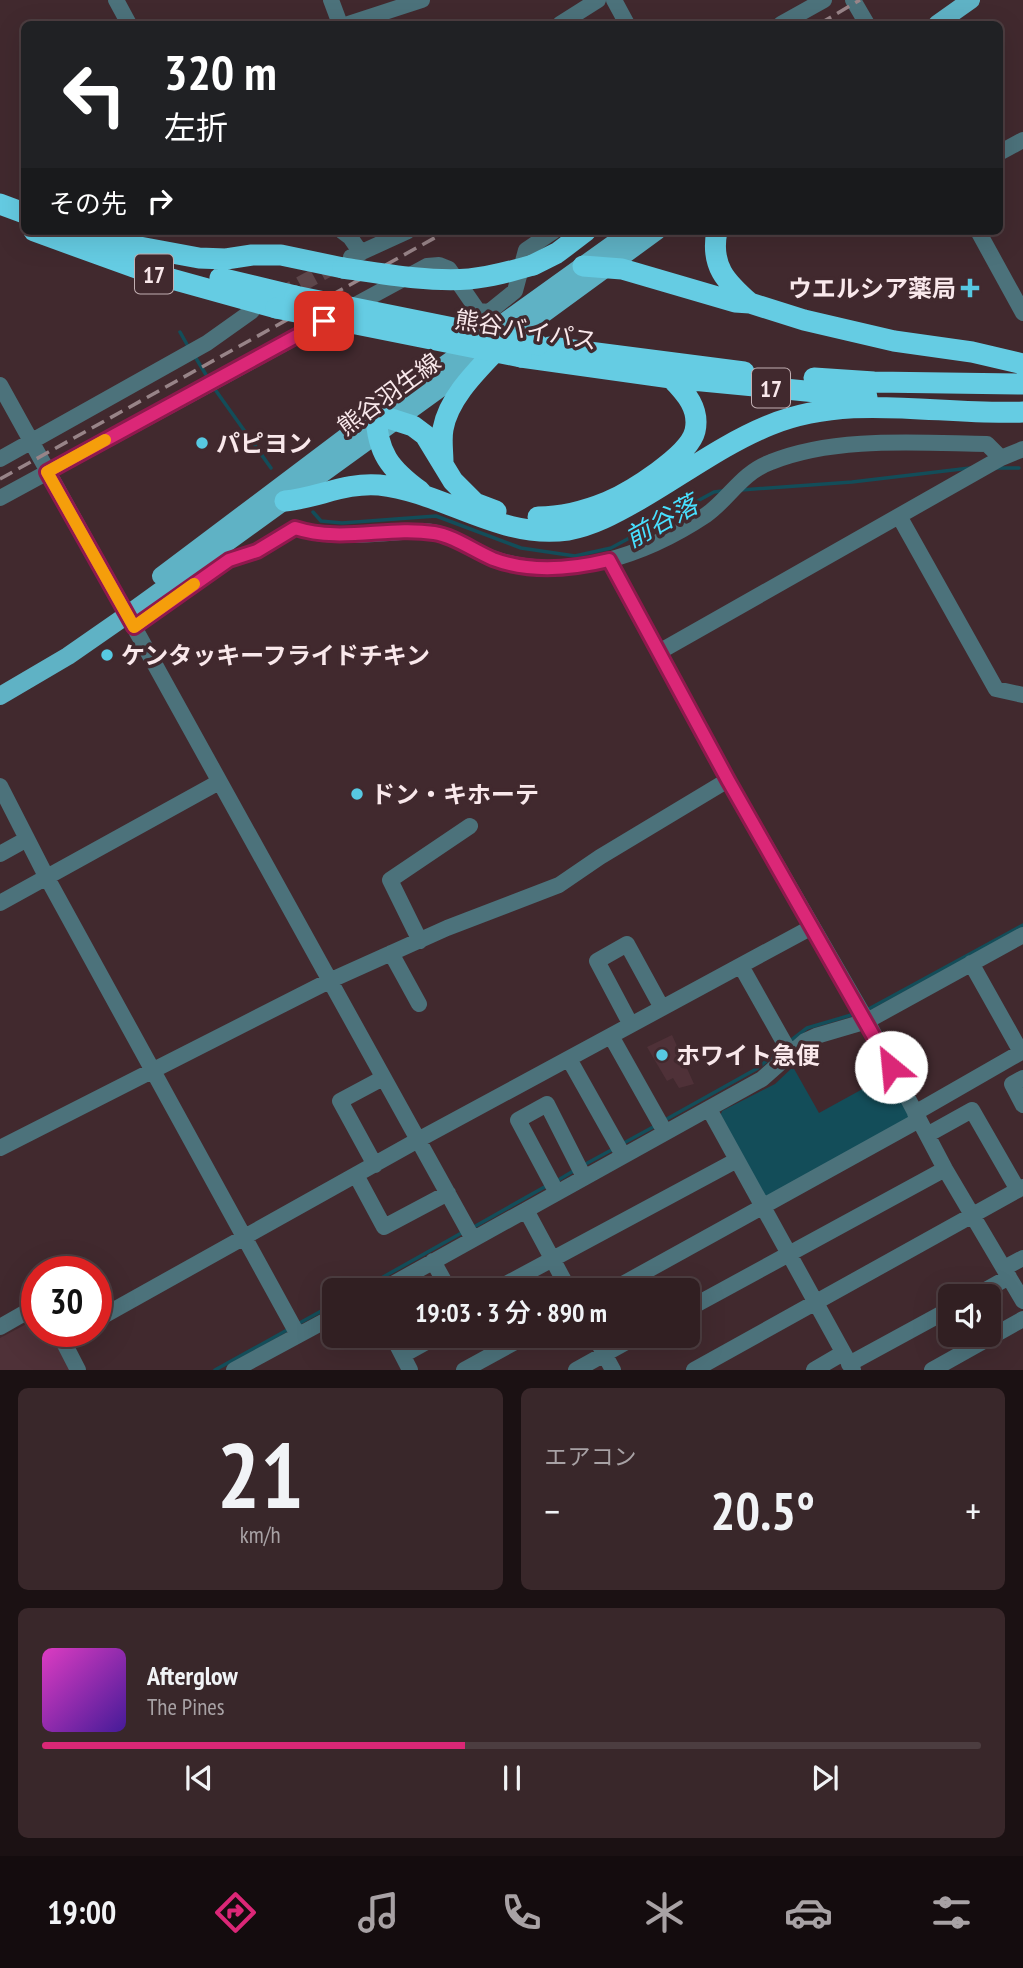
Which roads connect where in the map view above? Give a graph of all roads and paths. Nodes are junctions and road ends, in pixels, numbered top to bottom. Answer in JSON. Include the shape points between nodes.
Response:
{"nodes":[{"id":1,"x":116,"y":0,"type":"edge"},
{"id":2,"x":331,"y":0,"type":"edge"},
{"id":3,"x":422,"y":0,"type":"edge"},
{"id":4,"x":598,"y":0,"type":"edge"},
{"id":5,"x":614,"y":0,"type":"edge"},
{"id":6,"x":824,"y":0,"type":"edge"},
{"id":7,"x":853,"y":0,"type":"edge"},
{"id":8,"x":971,"y":0,"type":"edge"},
{"id":9,"x":127,"y":21,"type":"edge"},
{"id":10,"x":339,"y":21,"type":"edge"},
{"id":11,"x":357,"y":21,"type":"edge"},
{"id":12,"x":565,"y":21,"type":"edge"},
{"id":13,"x":625,"y":21,"type":"edge"},
{"id":14,"x":786,"y":21,"type":"edge"},
{"id":15,"x":865,"y":21,"type":"edge"},
{"id":16,"x":941,"y":21,"type":"edge"},
{"id":17,"x":1023,"y":140,"type":"edge"},
{"id":18,"x":1003,"y":151,"type":"edge"},
{"id":19,"x":0,"y":204,"type":"edge"},
{"id":20,"x":21,"y":213,"type":"edge"},
{"id":21,"x":0,"y":219,"type":"edge"},
{"id":22,"x":21,"y":227,"type":"edge"},
{"id":23,"x":45,"y":235,"type":"edge"},
{"id":24,"x":81,"y":235,"type":"edge"},
{"id":25,"x":347,"y":235,"type":"edge"},
{"id":26,"x":400,"y":235,"type":"edge"},
{"id":27,"x":548,"y":235,"type":"edge"},
{"id":28,"x":581,"y":235,"type":"edge"},
{"id":29,"x":626,"y":235,"type":"edge"},
{"id":30,"x":652,"y":235,"type":"edge"},
{"id":31,"x":716,"y":235,"type":"edge"},
{"id":32,"x":980,"y":235,"type":"edge"},
{"id":33,"x":352,"y":259,"type":"junction"},
{"id":34,"x":583,"y":266,"type":"junction"},
{"id":35,"x":606,"y":269,"type":"junction"},
{"id":36,"x":750,"y":303,"type":"junction"},
{"id":37,"x":253,"y":311,"type":"dead end"},
{"id":38,"x":1023,"y":313,"type":"edge"},
{"id":39,"x":504,"y":342,"type":"junction"},
{"id":40,"x":529,"y":351,"type":"junction"},
{"id":41,"x":1023,"y":364,"type":"edge"},
{"id":42,"x":671,"y":379,"type":"junction"},
{"id":43,"x":1023,"y":384,"type":"edge"},
{"id":44,"x":0,"y":385,"type":"edge"},
{"id":45,"x":1023,"y":404,"type":"edge"},
{"id":46,"x":1023,"y":412,"type":"edge"},
{"id":47,"x":383,"y":422,"type":"junction"},
{"id":48,"x":31,"y":442,"type":"junction"},
{"id":49,"x":1023,"y":449,"type":"edge"},
{"id":50,"x":1001,"y":458,"type":"junction"},
{"id":51,"x":0,"y":459,"type":"edge"},
{"id":52,"x":443,"y":464,"type":"junction"},
{"id":53,"x":47,"y":472,"type":"junction"},
{"id":54,"x":424,"y":495,"type":"junction"},
{"id":55,"x":0,"y":498,"type":"edge"},
{"id":56,"x":285,"y":500,"type":"junction"},
{"id":57,"x":899,"y":516,"type":"junction"},
{"id":58,"x":609,"y":560,"type":"junction"},
{"id":59,"x":128,"y":615,"type":"junction"},
{"id":60,"x":659,"y":652,"type":"junction"},
{"id":61,"x":1023,"y":695,"type":"edge"},
{"id":62,"x":0,"y":696,"type":"edge"},
{"id":63,"x":728,"y":780,"type":"junction"},
{"id":64,"x":219,"y":782,"type":"junction"},
{"id":65,"x":0,"y":786,"type":"edge"},
{"id":66,"x":470,"y":826,"type":"dead end"},
{"id":67,"x":27,"y":839,"type":"junction"},
{"id":68,"x":0,"y":854,"type":"edge"},
{"id":69,"x":46,"y":876,"type":"junction"},
{"id":70,"x":0,"y":903,"type":"edge"},
{"id":71,"x":812,"y":927,"type":"junction"},
{"id":72,"x":420,"y":941,"type":"junction"},
{"id":73,"x":1021,"y":942,"type":"edge"},
{"id":74,"x":391,"y":953,"type":"junction"},
{"id":75,"x":971,"y":963,"type":"junction"},
{"id":76,"x":741,"y":966,"type":"junction"},
{"id":77,"x":329,"y":981,"type":"junction"},
{"id":78,"x":419,"y":1004,"type":"dead end"},
{"id":79,"x":662,"y":1008,"type":"junction"},
{"id":80,"x":867,"y":1021,"type":"junction"},
{"id":81,"x":631,"y":1025,"type":"junction"},
{"id":82,"x":611,"y":1036,"type":"junction"},
{"id":83,"x":1022,"y":1051,"type":"edge"},
{"id":84,"x":790,"y":1053,"type":"junction"},
{"id":85,"x":569,"y":1059,"type":"junction"},
{"id":86,"x":154,"y":1069,"type":"junction"},
{"id":87,"x":1023,"y":1077,"type":"edge"},
{"id":88,"x":383,"y":1078,"type":"junction"},
{"id":89,"x":1023,"y":1105,"type":"edge"},
{"id":90,"x":709,"y":1109,"type":"junction"},
{"id":91,"x":921,"y":1123,"type":"junction"},
{"id":92,"x":665,"y":1132,"type":"junction"},
{"id":93,"x":418,"y":1140,"type":"junction"},
{"id":94,"x":1,"y":1145,"type":"edge"},
{"id":95,"x":623,"y":1155,"type":"junction"},
{"id":96,"x":737,"y":1160,"type":"junction"},
{"id":97,"x":375,"y":1165,"type":"junction"},
{"id":98,"x":945,"y":1169,"type":"junction"},
{"id":99,"x":356,"y":1175,"type":"junction"},
{"id":100,"x":584,"y":1177,"type":"junction"},
{"id":101,"x":1020,"y":1188,"type":"edge"},
{"id":102,"x":447,"y":1193,"type":"junction"},
{"id":103,"x":557,"y":1193,"type":"junction"},
{"id":104,"x":763,"y":1206,"type":"junction"},
{"id":105,"x":526,"y":1210,"type":"junction"},
{"id":106,"x":973,"y":1214,"type":"junction"},
{"id":107,"x":244,"y":1238,"type":"junction"},
{"id":108,"x":473,"y":1239,"type":"junction"},
{"id":109,"x":788,"y":1254,"type":"junction"},
{"id":110,"x":1023,"y":1258,"type":"edge"},
{"id":111,"x":552,"y":1259,"type":"junction"},
{"id":112,"x":433,"y":1261,"type":"junction"},
{"id":113,"x":1006,"y":1273,"type":"junction"},
{"id":114,"x":403,"y":1278,"type":"edge"},
{"id":115,"x":442,"y":1278,"type":"edge"},
{"id":116,"x":517,"y":1278,"type":"edge"},
{"id":117,"x":562,"y":1278,"type":"edge"},
{"id":118,"x":634,"y":1278,"type":"edge"},
{"id":119,"x":991,"y":1284,"type":"edge"},
{"id":120,"x":813,"y":1301,"type":"junction"},
{"id":121,"x":1023,"y":1301,"type":"edge"},
{"id":122,"x":700,"y":1302,"type":"edge"},
{"id":123,"x":112,"y":1311,"type":"edge"},
{"id":124,"x":21,"y":1315,"type":"edge"},
{"id":125,"x":938,"y":1315,"type":"edge"},
{"id":126,"x":1023,"y":1319,"type":"edge"},
{"id":127,"x":322,"y":1322,"type":"edge"},
{"id":128,"x":0,"y":1327,"type":"edge"},
{"id":129,"x":298,"y":1335,"type":"junction"},
{"id":130,"x":69,"y":1347,"type":"edge"},
{"id":131,"x":423,"y":1348,"type":"edge"},
{"id":132,"x":504,"y":1348,"type":"edge"},
{"id":133,"x":601,"y":1348,"type":"edge"},
{"id":134,"x":615,"y":1348,"type":"edge"},
{"id":135,"x":604,"y":1354,"type":"junction"},
{"id":136,"x":264,"y":1362,"type":"edge"},
{"id":137,"x":406,"y":1362,"type":"edge"},
{"id":138,"x":848,"y":1362,"type":"edge"},
{"id":139,"x":78,"y":1370,"type":"edge"},
{"id":140,"x":234,"y":1370,"type":"edge"},
{"id":141,"x":464,"y":1370,"type":"edge"},
{"id":142,"x":576,"y":1370,"type":"edge"},
{"id":143,"x":613,"y":1370,"type":"edge"},
{"id":144,"x":694,"y":1370,"type":"edge"},
{"id":145,"x":814,"y":1370,"type":"edge"},
{"id":146,"x":932,"y":1370,"type":"edge"}],
"edges":[{"from":1,"to":9,"type":"street"},
{"from":2,"to":10,"type":"street"},
{"from":3,"to":11,"type":"street"},
{"from":4,"to":12,"type":"street"},
{"from":5,"to":13,"type":"street"},
{"from":6,"to":14,"type":"street"},
{"from":7,"to":15,"type":"street"},
{"from":8,"to":16,"type":"main road"},
{"from":17,"to":18,"type":"street"},
{"from":19,"to":20,"type":"highway"},
{"from":21,"to":22,"type":"highway"},
{"from":23,"to":40,"type":"highway","name":"熊谷バイパス","number":"17","bridge":true,"via":[[150,273],[276,308],[447,344]]},
{"from":24,"to":33,"type":"highway","via":[[199,258],[281,255]]},
{"from":24,"to":40,"type":"highway","name":"熊谷バイパス","number":"17","bridge":true,"via":[[194,272]]},
{"from":25,"to":33,"type":"street"},
{"from":26,"to":33,"type":"street"},
{"from":27,"to":53,"type":"street","via":[[526,250],[515,291],[489,312],[478,311],[449,269],[427,266]]},
{"from":28,"to":33,"type":"highway","bridge":true,"via":[[533,265],[468,279],[391,275]]},
{"from":29,"to":34,"type":"main road","name":"熊谷羽生線"},
{"from":30,"to":35,"type":"main road","name":"熊谷羽生線"},
{"from":31,"to":36,"type":"highway","via":[[719,268],[728,284]]},
{"from":32,"to":38,"type":"street"},
{"from":34,"to":35,"type":"highway"},
{"from":34,"to":47,"type":"main road","name":"熊谷羽生線"},
{"from":35,"to":36,"type":"highway","via":[[622,269]]},
{"from":35,"to":39,"type":"main road","name":"熊谷羽生線"},
{"from":36,"to":41,"type":"highway","via":[[894,341]]},
{"from":37,"to":48,"type":"street","via":[[207,343]]},
{"from":39,"to":47,"type":"main road","name":"熊谷羽生線"},
{"from":39,"to":52,"type":"highway","via":[[451,407],[443,429]]},
{"from":40,"to":42,"type":"highway","name":"熊谷バイパス","number":"17"},
{"from":40,"to":43,"type":"highway","name":"熊谷バイパス","number":"17","via":[[874,382]]},
{"from":42,"to":45,"type":"highway","name":"熊谷バイパス","number":"17","via":[[872,397]]},
{"from":42,"to":52,"type":"highway","via":[[693,406],[694,434],[660,470],[607,502],[561,517],[499,513],[475,503]]},
{"from":44,"to":48,"type":"street"},
{"from":46,"to":54,"type":"highway","via":[[868,406],[795,416],[732,443],[622,509],[570,529],[514,528]]},
{"from":47,"to":52,"type":"highway","via":[[413,426],[425,435]]},
{"from":47,"to":54,"type":"highway","via":[[387,461]]},
{"from":47,"to":56,"type":"main road","name":"熊谷羽生線"},
{"from":47,"to":59,"type":"main road","name":"熊谷羽生線"},
{"from":48,"to":51,"type":"street"},
{"from":48,"to":53,"type":"street"},
{"from":49,"to":50,"type":"street"},
{"from":50,"to":57,"type":"street"},
{"from":50,"to":58,"type":"street","via":[[987,444],[847,445],[797,454],[769,462],[739,482],[708,513],[668,537]]},
{"from":53,"to":55,"type":"street"},
{"from":53,"to":59,"type":"street"},
{"from":54,"to":56,"type":"highway","via":[[379,485],[353,485],[306,499]]},
{"from":56,"to":59,"type":"main road","name":"熊谷羽生線"},
{"from":57,"to":60,"type":"street"},
{"from":57,"to":61,"type":"street","via":[[996,690]]},
{"from":58,"to":59,"type":"street","via":[[580,567],[531,568],[494,559],[437,533],[314,535],[295,528]]},
{"from":58,"to":60,"type":"street"},
{"from":59,"to":62,"type":"main road","name":"熊谷羽生線","via":[[63,651]]},
{"from":59,"to":64,"type":"street"},
{"from":60,"to":63,"type":"street"},
{"from":63,"to":71,"type":"street"},
{"from":63,"to":72,"type":"street","via":[[559,885]]},
{"from":64,"to":69,"type":"street"},
{"from":64,"to":77,"type":"street"},
{"from":65,"to":67,"type":"street"},
{"from":66,"to":72,"type":"street","via":[[390,880]]},
{"from":67,"to":68,"type":"street"},
{"from":67,"to":69,"type":"street"},
{"from":69,"to":70,"type":"street"},
{"from":69,"to":86,"type":"street"},
{"from":71,"to":76,"type":"street"},
{"from":71,"to":80,"type":"street"},
{"from":72,"to":74,"type":"street"},
{"from":73,"to":75,"type":"street"},
{"from":74,"to":77,"type":"street"},
{"from":74,"to":78,"type":"street"},
{"from":75,"to":80,"type":"street"},
{"from":75,"to":83,"type":"street"},
{"from":76,"to":79,"type":"street"},
{"from":76,"to":84,"type":"street"},
{"from":77,"to":86,"type":"street"},
{"from":77,"to":88,"type":"street"},
{"from":79,"to":81,"type":"street"},
{"from":79,"to":81,"type":"street","via":[[627,944],[597,961]]},
{"from":80,"to":84,"type":"street","via":[[816,1035]]},
{"from":80,"to":91,"type":"street"},
{"from":81,"to":82,"type":"street"},
{"from":82,"to":85,"type":"street"},
{"from":82,"to":92,"type":"street"},
{"from":83,"to":91,"type":"street"},
{"from":84,"to":90,"type":"street","via":[[762,1079]]},
{"from":85,"to":93,"type":"street"},
{"from":85,"to":95,"type":"street"},
{"from":86,"to":94,"type":"street"},
{"from":86,"to":107,"type":"street"},
{"from":87,"to":89,"type":"street","via":[[1012,1084]]},
{"from":88,"to":93,"type":"street"},
{"from":88,"to":97,"type":"street","via":[[340,1101]]},
{"from":90,"to":92,"type":"street"},
{"from":90,"to":96,"type":"street"},
{"from":91,"to":98,"type":"street"},
{"from":91,"to":101,"type":"street","via":[[972,1110]]},
{"from":91,"to":104,"type":"street"},
{"from":92,"to":95,"type":"street"},
{"from":93,"to":97,"type":"street"},
{"from":93,"to":102,"type":"street"},
{"from":95,"to":100,"type":"street"},
{"from":96,"to":104,"type":"street"},
{"from":96,"to":111,"type":"street"},
{"from":97,"to":99,"type":"street"},
{"from":98,"to":106,"type":"street"},
{"from":98,"to":109,"type":"street"},
{"from":99,"to":102,"type":"street","via":[[384,1227]]},
{"from":99,"to":107,"type":"street"},
{"from":100,"to":103,"type":"street"},
{"from":100,"to":103,"type":"street","via":[[547,1104],[518,1120]]},
{"from":101,"to":106,"type":"street"},
{"from":102,"to":108,"type":"street"},
{"from":103,"to":105,"type":"street"},
{"from":104,"to":109,"type":"street"},
{"from":104,"to":118,"type":"street"},
{"from":105,"to":108,"type":"street"},
{"from":105,"to":111,"type":"street"},
{"from":106,"to":113,"type":"street"},
{"from":106,"to":120,"type":"street"},
{"from":107,"to":123,"type":"street"},
{"from":107,"to":129,"type":"street"},
{"from":108,"to":112,"type":"street"},
{"from":109,"to":120,"type":"street"},
{"from":109,"to":122,"type":"street"},
{"from":110,"to":113,"type":"street"},
{"from":111,"to":116,"type":"street"},
{"from":111,"to":117,"type":"street"},
{"from":112,"to":114,"type":"street"},
{"from":112,"to":115,"type":"street"},
{"from":113,"to":119,"type":"street"},
{"from":113,"to":121,"type":"street"},
{"from":120,"to":138,"type":"street"},
{"from":120,"to":144,"type":"street"},
{"from":124,"to":128,"type":"street"},
{"from":125,"to":138,"type":"street"},
{"from":126,"to":146,"type":"street"},
{"from":127,"to":129,"type":"street"},
{"from":129,"to":136,"type":"street"},
{"from":130,"to":139,"type":"street"},
{"from":131,"to":137,"type":"street"},
{"from":132,"to":141,"type":"street"},
{"from":133,"to":135,"type":"street"},
{"from":134,"to":135,"type":"street"},
{"from":135,"to":142,"type":"street"},
{"from":135,"to":143,"type":"street"},
{"from":136,"to":140,"type":"street"},
{"from":138,"to":145,"type":"street"}]}
